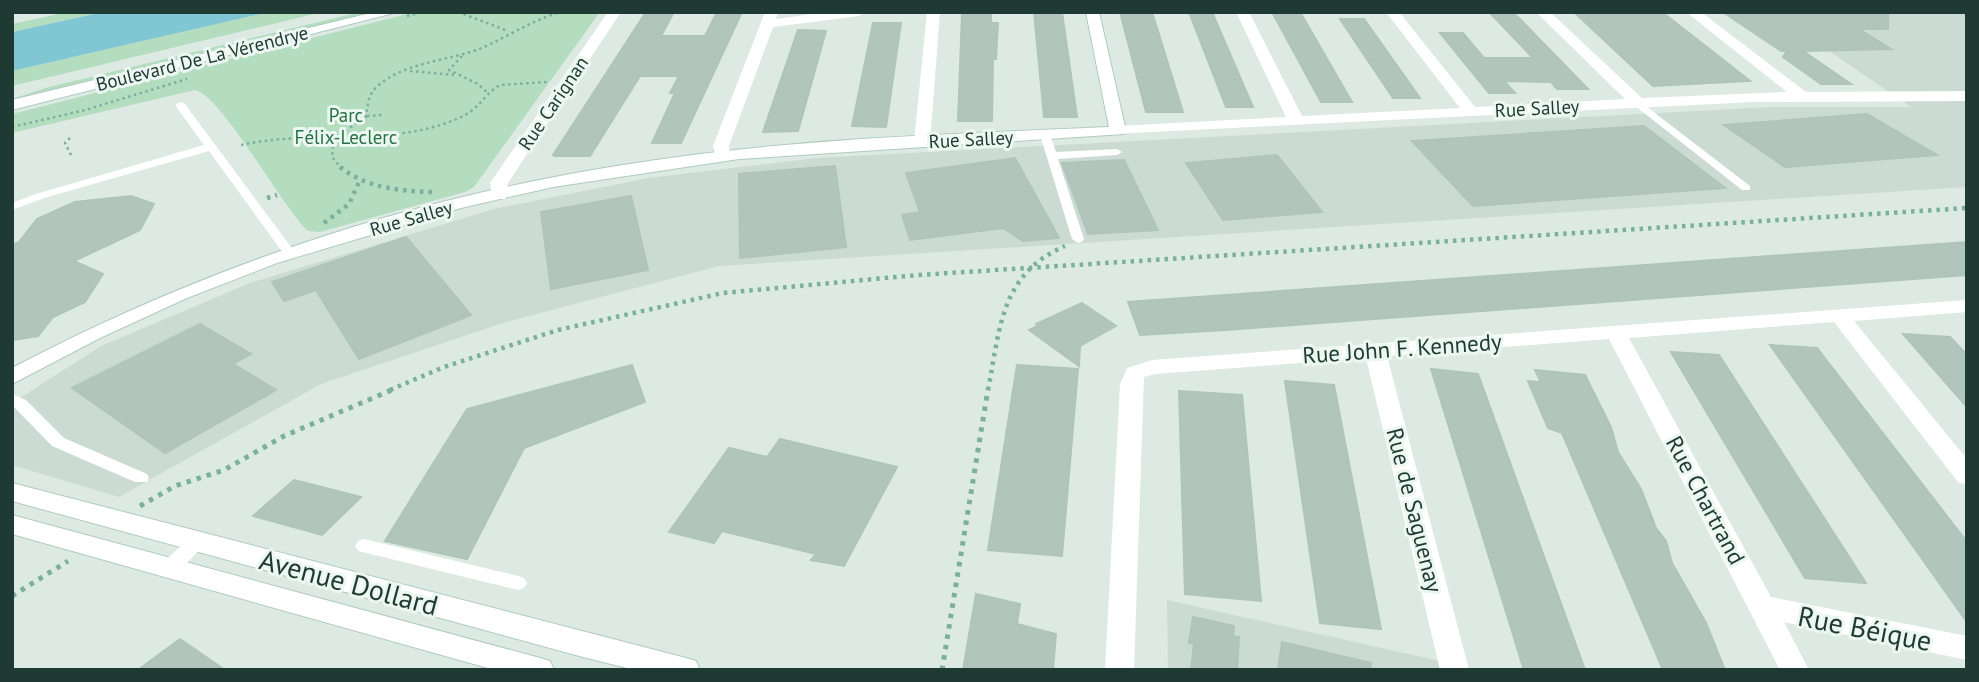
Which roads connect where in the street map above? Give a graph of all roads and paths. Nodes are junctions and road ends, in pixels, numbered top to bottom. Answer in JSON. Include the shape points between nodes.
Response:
{"nodes":[{"id":1,"x":340,"y":12,"type":"edge"},
{"id":2,"x":392,"y":12,"type":"edge"},
{"id":3,"x":458,"y":12,"type":"edge"},
{"id":4,"x":561,"y":12,"type":"edge"},
{"id":5,"x":615,"y":12,"type":"edge"},
{"id":6,"x":859,"y":12,"type":"edge"},
{"id":7,"x":934,"y":12,"type":"edge"},
{"id":8,"x":1092,"y":12,"type":"edge"},
{"id":9,"x":1242,"y":12,"type":"edge"},
{"id":10,"x":1392,"y":12,"type":"edge"},
{"id":11,"x":1542,"y":12,"type":"edge"},
{"id":12,"x":1692,"y":12,"type":"edge"},
{"id":13,"x":770,"y":18,"type":"edge"},
{"id":14,"x":509,"y":32,"type":"junction"},
{"id":15,"x":466,"y":53,"type":"junction"},
{"id":16,"x":408,"y":71,"type":"junction"},
{"id":17,"x":455,"y":75,"type":"junction"},
{"id":18,"x":551,"y":82,"type":"dead end"},
{"id":19,"x":12,"y":91,"type":"edge"},
{"id":20,"x":488,"y":93,"type":"junction"},
{"id":21,"x":1801,"y":96,"type":"junction"},
{"id":22,"x":1967,"y":96,"type":"edge"},
{"id":23,"x":1638,"y":103,"type":"junction"},
{"id":24,"x":12,"y":104,"type":"edge"},
{"id":25,"x":180,"y":105,"type":"dead end"},
{"id":26,"x":85,"y":110,"type":"dead end"},
{"id":27,"x":1471,"y":112,"type":"junction"},
{"id":28,"x":383,"y":114,"type":"dead end"},
{"id":29,"x":367,"y":116,"type":"junction"},
{"id":30,"x":1296,"y":121,"type":"junction"},
{"id":31,"x":12,"y":127,"type":"edge"},
{"id":32,"x":1118,"y":131,"type":"junction"},
{"id":33,"x":338,"y":134,"type":"junction"},
{"id":34,"x":1045,"y":135,"type":"junction"},
{"id":35,"x":70,"y":138,"type":"dead end"},
{"id":36,"x":922,"y":142,"type":"junction"},
{"id":37,"x":241,"y":145,"type":"dead end"},
{"id":38,"x":211,"y":147,"type":"junction"},
{"id":39,"x":1117,"y":152,"type":"dead end"},
{"id":40,"x":722,"y":156,"type":"junction"},
{"id":41,"x":1052,"y":156,"type":"junction"},
{"id":42,"x":72,"y":157,"type":"dead end"},
{"id":43,"x":360,"y":180,"type":"junction"},
{"id":44,"x":1746,"y":188,"type":"dead end"},
{"id":45,"x":441,"y":191,"type":"dead end"},
{"id":46,"x":499,"y":195,"type":"junction"},
{"id":47,"x":12,"y":207,"type":"edge"},
{"id":48,"x":1967,"y":208,"type":"edge"},
{"id":49,"x":320,"y":226,"type":"dead end"},
{"id":50,"x":1078,"y":239,"type":"joint"},
{"id":51,"x":290,"y":254,"type":"junction"},
{"id":52,"x":1029,"y":269,"type":"junction"},
{"id":53,"x":1967,"y":306,"type":"edge"},
{"id":54,"x":1839,"y":315,"type":"junction"},
{"id":55,"x":1616,"y":331,"type":"junction"},
{"id":56,"x":1375,"y":349,"type":"junction"},
{"id":57,"x":12,"y":377,"type":"edge"},
{"id":58,"x":12,"y":399,"type":"edge"},
{"id":59,"x":1967,"y":476,"type":"edge"},
{"id":60,"x":141,"y":478,"type":"dead end"},
{"id":61,"x":12,"y":492,"type":"edge"},
{"id":62,"x":138,"y":507,"type":"dead end"},
{"id":63,"x":12,"y":524,"type":"edge"},
{"id":64,"x":197,"y":542,"type":"junction"},
{"id":65,"x":93,"y":545,"type":"junction"},
{"id":66,"x":364,"y":546,"type":"dead end"},
{"id":67,"x":169,"y":567,"type":"junction"},
{"id":68,"x":518,"y":583,"type":"dead end"},
{"id":69,"x":12,"y":596,"type":"edge"},
{"id":70,"x":1763,"y":607,"type":"junction"},
{"id":71,"x":1967,"y":649,"type":"edge"},
{"id":72,"x":641,"y":665,"type":"edge"},
{"id":73,"x":540,"y":670,"type":"edge"},
{"id":74,"x":686,"y":670,"type":"edge"},
{"id":75,"x":942,"y":670,"type":"edge"},
{"id":76,"x":1119,"y":670,"type":"edge"},
{"id":77,"x":1455,"y":670,"type":"edge"},
{"id":78,"x":1795,"y":670,"type":"edge"}],
"edges":[{"from":1,"to":19,"type":"street","name":"Boulevard De La Vérendrye"},
{"from":2,"to":24,"type":"street","name":"Boulevard De La Vérendrye"},
{"from":3,"to":14,"type":"path"},
{"from":4,"to":14,"type":"path"},
{"from":5,"to":46,"type":"street","name":"Rue Carignan","via":[[501,181]]},
{"from":6,"to":13,"type":"street"},
{"from":7,"to":36,"type":"street"},
{"from":8,"to":32,"type":"street"},
{"from":9,"to":30,"type":"street"},
{"from":10,"to":27,"type":"street"},
{"from":11,"to":23,"type":"street"},
{"from":12,"to":21,"type":"street"},
{"from":13,"to":40,"type":"street","via":[[723,142]]},
{"from":14,"to":15,"type":"path"},
{"from":15,"to":16,"type":"path"},
{"from":15,"to":17,"type":"path","via":[[450,66]]},
{"from":16,"to":17,"type":"path"},
{"from":16,"to":29,"type":"path","via":[[371,91]]},
{"from":17,"to":20,"type":"path"},
{"from":18,"to":20,"type":"path","via":[[513,82]]},
{"from":20,"to":33,"type":"path","via":[[480,106],[428,129]]},
{"from":21,"to":22,"type":"street","name":"Rue Salley"},
{"from":21,"to":23,"type":"street","name":"Rue Salley"},
{"from":23,"to":27,"type":"street","name":"Rue Salley"},
{"from":23,"to":44,"type":"lane"},
{"from":25,"to":38,"type":"lane"},
{"from":26,"to":31,"type":"path"},
{"from":27,"to":30,"type":"street","name":"Rue Salley"},
{"from":28,"to":29,"type":"path"},
{"from":29,"to":33,"type":"path"},
{"from":30,"to":32,"type":"street","name":"Rue Salley"},
{"from":32,"to":34,"type":"street","name":"Rue Salley"},
{"from":33,"to":37,"type":"path"},
{"from":33,"to":43,"type":"path","via":[[332,143],[332,157]]},
{"from":34,"to":36,"type":"street","name":"Rue Salley"},
{"from":34,"to":41,"type":"lane"},
{"from":35,"to":42,"type":"path","via":[[65,143]]},
{"from":36,"to":40,"type":"street","name":"Rue Salley"},
{"from":38,"to":47,"type":"lane"},
{"from":38,"to":51,"type":"lane"},
{"from":39,"to":41,"type":"lane"},
{"from":40,"to":46,"type":"street","name":"Rue Salley"},
{"from":41,"to":50,"type":"lane"},
{"from":43,"to":45,"type":"path","via":[[395,189]]},
{"from":43,"to":49,"type":"path","via":[[349,204]]},
{"from":46,"to":51,"type":"street","name":"Rue Salley"},
{"from":48,"to":52,"type":"path"},
{"from":50,"to":52,"type":"path","via":[[1042,256]]},
{"from":51,"to":57,"type":"street","name":"Rue Salley","via":[[123,318]]},
{"from":52,"to":62,"type":"path","via":[[756,289],[642,309],[558,330],[349,406],[224,470],[174,486]]},
{"from":52,"to":75,"type":"path","via":[[1005,302]]},
{"from":53,"to":54,"type":"street","name":"Rue John F. Kennedy"},
{"from":54,"to":55,"type":"street","name":"Rue John F. Kennedy"},
{"from":54,"to":59,"type":"street"},
{"from":55,"to":56,"type":"street","name":"Rue John F. Kennedy"},
{"from":55,"to":70,"type":"street","name":"Rue Chartrand"},
{"from":56,"to":76,"type":"street","name":"Rue John F. Kennedy","via":[[1152,367],[1135,373],[1130,384]]},
{"from":56,"to":77,"type":"street","name":"Rue de Saguenay"},
{"from":58,"to":60,"type":"lane","via":[[58,442]]},
{"from":61,"to":64,"type":"street","name":"Avenue Dollard"},
{"from":63,"to":65,"type":"street","name":"Avenue Dollard"},
{"from":64,"to":67,"type":"lane"},
{"from":64,"to":72,"type":"street","name":"Avenue Dollard"},
{"from":65,"to":67,"type":"street","name":"Avenue Dollard"},
{"from":65,"to":69,"type":"path"},
{"from":66,"to":68,"type":"lane"},
{"from":67,"to":73,"type":"street","name":"Avenue Dollard"},
{"from":70,"to":71,"type":"street","name":"Rue Béique"},
{"from":70,"to":78,"type":"street","name":"Rue Chartrand"},
{"from":72,"to":74,"type":"street","name":"Avenue Dollard"}]}
